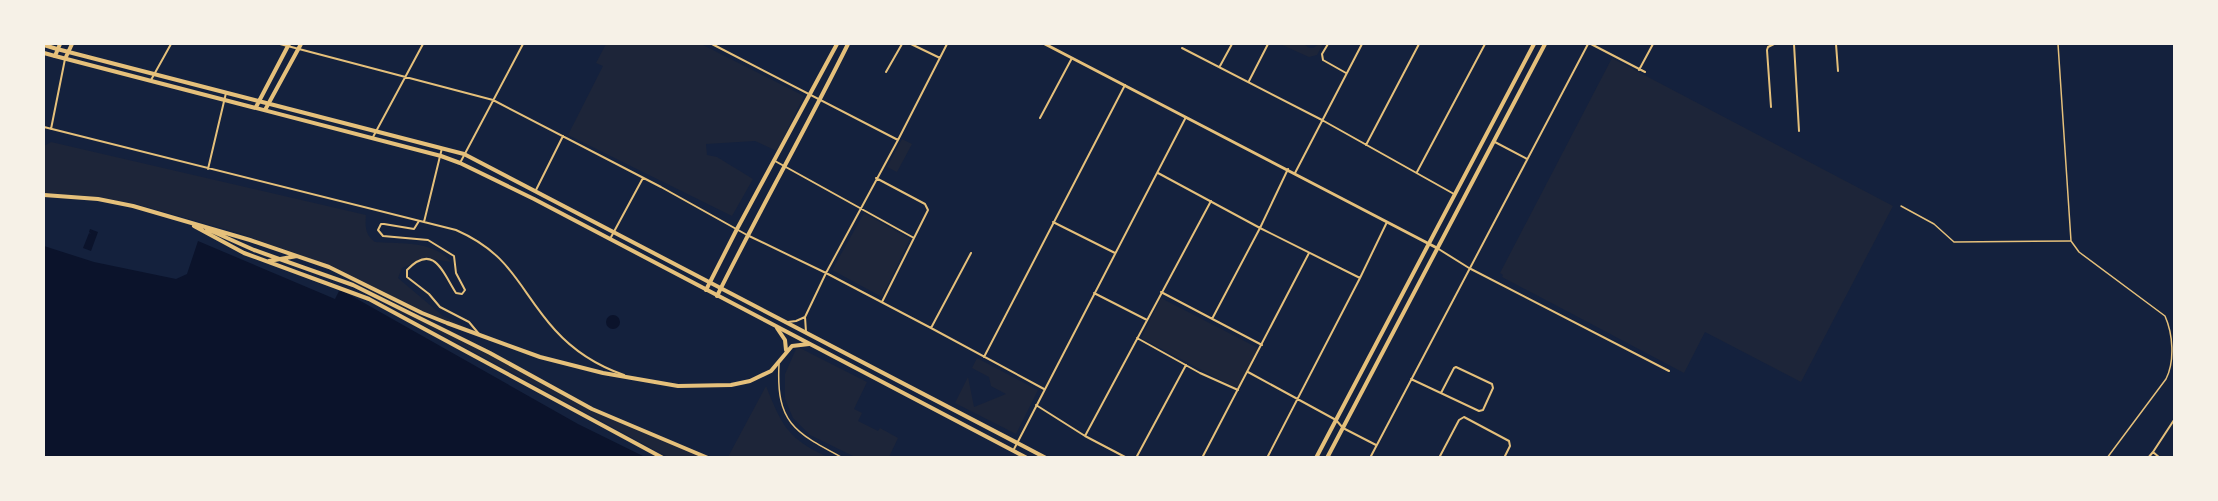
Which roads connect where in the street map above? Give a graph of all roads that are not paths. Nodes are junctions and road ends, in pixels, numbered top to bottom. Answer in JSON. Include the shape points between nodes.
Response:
{"nodes":[{"id":1,"x":60,"y":44,"type":"edge"},
{"id":2,"x":72,"y":44,"type":"edge"},
{"id":3,"x":171,"y":44,"type":"edge"},
{"id":4,"x":280,"y":44,"type":"edge"},
{"id":5,"x":423,"y":44,"type":"edge"},
{"id":6,"x":523,"y":44,"type":"edge"},
{"id":7,"x":713,"y":44,"type":"edge"},
{"id":8,"x":837,"y":44,"type":"edge"},
{"id":9,"x":848,"y":44,"type":"edge"},
{"id":10,"x":902,"y":44,"type":"edge"},
{"id":11,"x":911,"y":44,"type":"edge"},
{"id":12,"x":947,"y":44,"type":"edge"},
{"id":13,"x":1045,"y":44,"type":"edge"},
{"id":14,"x":1232,"y":44,"type":"edge"},
{"id":15,"x":1268,"y":44,"type":"edge"},
{"id":16,"x":1328,"y":44,"type":"edge"},
{"id":17,"x":1362,"y":44,"type":"edge"},
{"id":18,"x":1419,"y":44,"type":"edge"},
{"id":19,"x":1485,"y":44,"type":"edge"},
{"id":20,"x":1534,"y":44,"type":"edge"},
{"id":21,"x":1545,"y":44,"type":"edge"},
{"id":22,"x":1589,"y":44,"type":"edge"},
{"id":23,"x":1647,"y":44,"type":"edge"},
{"id":24,"x":1774,"y":44,"type":"edge"},
{"id":25,"x":1794,"y":44,"type":"edge"},
{"id":26,"x":1836,"y":44,"type":"edge"},
{"id":27,"x":2058,"y":44,"type":"edge"},
{"id":28,"x":44,"y":45,"type":"edge"},
{"id":29,"x":289,"y":45,"type":"edge"},
{"id":30,"x":300,"y":45,"type":"edge"},
{"id":31,"x":1653,"y":45,"type":"edge"},
{"id":32,"x":1182,"y":48,"type":"dead end"},
{"id":33,"x":57,"y":49,"type":"junction"},
{"id":34,"x":68,"y":51,"type":"junction"},
{"id":35,"x":44,"y":53,"type":"edge"},
{"id":36,"x":55,"y":56,"type":"junction"},
{"id":37,"x":940,"y":58,"type":"junction"},
{"id":38,"x":1072,"y":58,"type":"junction"},
{"id":39,"x":65,"y":59,"type":"junction"},
{"id":40,"x":1220,"y":66,"type":"junction"},
{"id":41,"x":1640,"y":70,"type":"junction"},
{"id":42,"x":1838,"y":71,"type":"dead end"},
{"id":43,"x":886,"y":72,"type":"dead end"},
{"id":44,"x":1644,"y":72,"type":"dead end"},
{"id":45,"x":155,"y":73,"type":"junction"},
{"id":46,"x":1346,"y":73,"type":"junction"},
{"id":47,"x":406,"y":76,"type":"junction"},
{"id":48,"x":151,"y":81,"type":"junction"},
{"id":49,"x":1248,"y":81,"type":"junction"},
{"id":50,"x":1125,"y":85,"type":"junction"},
{"id":51,"x":227,"y":91,"type":"junction"},
{"id":52,"x":810,"y":95,"type":"junction"},
{"id":53,"x":225,"y":99,"type":"junction"},
{"id":54,"x":260,"y":100,"type":"junction"},
{"id":55,"x":493,"y":100,"type":"junction"},
{"id":56,"x":820,"y":100,"type":"junction"},
{"id":57,"x":268,"y":102,"type":"junction"},
{"id":58,"x":256,"y":107,"type":"junction"},
{"id":59,"x":1771,"y":107,"type":"dead end"},
{"id":60,"x":265,"y":110,"type":"junction"},
{"id":61,"x":1186,"y":117,"type":"junction"},
{"id":62,"x":1040,"y":118,"type":"dead end"},
{"id":63,"x":1322,"y":120,"type":"junction"},
{"id":64,"x":44,"y":127,"type":"edge"},
{"id":65,"x":51,"y":129,"type":"junction"},
{"id":66,"x":1799,"y":130,"type":"dead end"},
{"id":67,"x":375,"y":131,"type":"junction"},
{"id":68,"x":563,"y":136,"type":"junction"},
{"id":69,"x":372,"y":139,"type":"junction"},
{"id":70,"x":898,"y":140,"type":"junction"},
{"id":71,"x":1493,"y":141,"type":"junction"},
{"id":72,"x":1365,"y":146,"type":"junction"},
{"id":73,"x":442,"y":148,"type":"junction"},
{"id":74,"x":464,"y":154,"type":"junction"},
{"id":75,"x":441,"y":156,"type":"junction"},
{"id":76,"x":1527,"y":159,"type":"junction"},
{"id":77,"x":775,"y":161,"type":"junction"},
{"id":78,"x":460,"y":163,"type":"junction"},
{"id":79,"x":784,"y":167,"type":"junction"},
{"id":80,"x":208,"y":169,"type":"junction"},
{"id":81,"x":1288,"y":169,"type":"junction"},
{"id":82,"x":1417,"y":172,"type":"junction"},
{"id":83,"x":1158,"y":173,"type":"junction"},
{"id":84,"x":1296,"y":173,"type":"junction"},
{"id":85,"x":643,"y":178,"type":"junction"},
{"id":86,"x":876,"y":178,"type":"junction"},
{"id":87,"x":535,"y":192,"type":"junction"},
{"id":88,"x":1454,"y":194,"type":"junction"},
{"id":89,"x":44,"y":195,"type":"edge"},
{"id":90,"x":1211,"y":201,"type":"junction"},
{"id":91,"x":1901,"y":206,"type":"dead end"},
{"id":92,"x":860,"y":207,"type":"junction"},
{"id":93,"x":186,"y":221,"type":"junction"},
{"id":94,"x":419,"y":221,"type":"junction"},
{"id":95,"x":1387,"y":221,"type":"junction"},
{"id":96,"x":424,"y":222,"type":"junction"},
{"id":97,"x":1053,"y":222,"type":"junction"},
{"id":98,"x":198,"y":225,"type":"junction"},
{"id":99,"x":1260,"y":228,"type":"junction"},
{"id":100,"x":737,"y":229,"type":"junction"},
{"id":101,"x":614,"y":231,"type":"junction"},
{"id":102,"x":747,"y":235,"type":"junction"},
{"id":103,"x":914,"y":238,"type":"junction"},
{"id":104,"x":610,"y":239,"type":"junction"},
{"id":105,"x":2071,"y":241,"type":"junction"},
{"id":106,"x":1429,"y":244,"type":"junction"},
{"id":107,"x":1437,"y":248,"type":"junction"},
{"id":108,"x":970,"y":253,"type":"dead end"},
{"id":109,"x":1309,"y":253,"type":"junction"},
{"id":110,"x":1115,"y":254,"type":"junction"},
{"id":111,"x":298,"y":256,"type":"junction"},
{"id":112,"x":279,"y":259,"type":"junction"},
{"id":113,"x":268,"y":262,"type":"junction"},
{"id":114,"x":1469,"y":268,"type":"junction"},
{"id":115,"x":826,"y":273,"type":"junction"},
{"id":116,"x":1360,"y":278,"type":"junction"},
{"id":117,"x":710,"y":282,"type":"junction"},
{"id":118,"x":721,"y":288,"type":"junction"},
{"id":119,"x":706,"y":290,"type":"junction"},
{"id":120,"x":1161,"y":292,"type":"junction"},
{"id":121,"x":1094,"y":293,"type":"junction"},
{"id":122,"x":717,"y":296,"type":"junction"},
{"id":123,"x":882,"y":303,"type":"junction"},
{"id":124,"x":773,"y":315,"type":"junction"},
{"id":125,"x":805,"y":316,"type":"junction"},
{"id":126,"x":1212,"y":319,"type":"junction"},
{"id":127,"x":1147,"y":320,"type":"junction"},
{"id":128,"x":786,"y":322,"type":"junction"},
{"id":129,"x":768,"y":323,"type":"junction"},
{"id":130,"x":777,"y":328,"type":"junction"},
{"id":131,"x":931,"y":328,"type":"junction"},
{"id":132,"x":465,"y":330,"type":"junction"},
{"id":133,"x":806,"y":332,"type":"junction"},
{"id":134,"x":481,"y":336,"type":"junction"},
{"id":135,"x":1137,"y":338,"type":"junction"},
{"id":136,"x":463,"y":340,"type":"junction"},
{"id":137,"x":809,"y":344,"type":"junction"},
{"id":138,"x":826,"y":344,"type":"junction"},
{"id":139,"x":1262,"y":345,"type":"junction"},
{"id":140,"x":822,"y":351,"type":"junction"},
{"id":141,"x":785,"y":354,"type":"junction"},
{"id":142,"x":984,"y":357,"type":"junction"},
{"id":143,"x":779,"y":363,"type":"junction"},
{"id":144,"x":1186,"y":365,"type":"junction"},
{"id":145,"x":1670,"y":371,"type":"dead end"},
{"id":146,"x":1248,"y":372,"type":"junction"},
{"id":147,"x":889,"y":376,"type":"junction"},
{"id":148,"x":635,"y":379,"type":"junction"},
{"id":149,"x":1411,"y":379,"type":"junction"},
{"id":150,"x":885,"y":384,"type":"junction"},
{"id":151,"x":1044,"y":389,"type":"junction"},
{"id":152,"x":1238,"y":390,"type":"junction"},
{"id":153,"x":1441,"y":393,"type":"junction"},
{"id":154,"x":1298,"y":400,"type":"junction"},
{"id":155,"x":1036,"y":405,"type":"junction"},
{"id":156,"x":954,"y":410,"type":"junction"},
{"id":157,"x":949,"y":418,"type":"junction"},
{"id":158,"x":1336,"y":420,"type":"junction"},
{"id":159,"x":2175,"y":420,"type":"edge"},
{"id":160,"x":1343,"y":428,"type":"junction"},
{"id":161,"x":1085,"y":436,"type":"junction"},
{"id":162,"x":1018,"y":443,"type":"junction"},
{"id":163,"x":1376,"y":446,"type":"junction"},
{"id":164,"x":1014,"y":451,"type":"junction"},
{"id":165,"x":2153,"y":452,"type":"junction"},
{"id":166,"x":663,"y":458,"type":"edge"},
{"id":167,"x":708,"y":458,"type":"edge"},
{"id":168,"x":843,"y":458,"type":"edge"},
{"id":169,"x":1027,"y":458,"type":"edge"},
{"id":170,"x":1046,"y":458,"type":"edge"},
{"id":171,"x":1127,"y":458,"type":"edge"},
{"id":172,"x":1136,"y":458,"type":"edge"},
{"id":173,"x":1202,"y":458,"type":"edge"},
{"id":174,"x":1267,"y":458,"type":"edge"},
{"id":175,"x":1316,"y":458,"type":"edge"},
{"id":176,"x":1327,"y":458,"type":"edge"},
{"id":177,"x":1370,"y":458,"type":"edge"},
{"id":178,"x":1439,"y":458,"type":"edge"},
{"id":179,"x":1504,"y":458,"type":"edge"},
{"id":180,"x":2107,"y":458,"type":"edge"},
{"id":181,"x":2148,"y":458,"type":"edge"},
{"id":182,"x":2160,"y":458,"type":"edge"}],
"edges":[{"from":1,"to":33,"type":"main road"},
{"from":2,"to":34,"type":"main road"},
{"from":3,"to":45,"type":"street"},
{"from":4,"to":29,"type":"street"},
{"from":5,"to":47,"type":"street"},
{"from":6,"to":55,"type":"street"},
{"from":7,"to":52,"type":"street"},
{"from":8,"to":52,"type":"main road"},
{"from":9,"to":56,"type":"main road"},
{"from":10,"to":43,"type":"street"},
{"from":11,"to":37,"type":"street"},
{"from":12,"to":37,"type":"street"},
{"from":13,"to":38,"type":"street"},
{"from":14,"to":40,"type":"street"},
{"from":15,"to":49,"type":"street"},
{"from":16,"to":46,"type":"street","via":[[1323,60]]},
{"from":17,"to":46,"type":"street"},
{"from":18,"to":72,"type":"street"},
{"from":19,"to":82,"type":"street"},
{"from":20,"to":88,"type":"main road"},
{"from":21,"to":71,"type":"main road"},
{"from":22,"to":41,"type":"street"},
{"from":22,"to":76,"type":"street"},
{"from":23,"to":31,"type":"street"},
{"from":24,"to":59,"type":"street","via":[[1767,50]]},
{"from":25,"to":66,"type":"street"},
{"from":26,"to":42,"type":"street"},
{"from":27,"to":105,"type":"lane"},
{"from":28,"to":33,"type":"main road"},
{"from":29,"to":30,"type":"street"},
{"from":29,"to":54,"type":"main road"},
{"from":30,"to":47,"type":"street"},
{"from":30,"to":57,"type":"main road"},
{"from":31,"to":41,"type":"street"},
{"from":32,"to":40,"type":"street"},
{"from":33,"to":34,"type":"main road"},
{"from":33,"to":36,"type":"main road"},
{"from":34,"to":39,"type":"main road"},
{"from":34,"to":45,"type":"main road"},
{"from":35,"to":36,"type":"main road"},
{"from":36,"to":39,"type":"main road"},
{"from":37,"to":70,"type":"street"},
{"from":38,"to":50,"type":"street"},
{"from":38,"to":62,"type":"street"},
{"from":39,"to":48,"type":"main road"},
{"from":39,"to":65,"type":"street"},
{"from":40,"to":49,"type":"street"},
{"from":41,"to":44,"type":"street"},
{"from":45,"to":48,"type":"street"},
{"from":45,"to":51,"type":"main road"},
{"from":46,"to":63,"type":"street"},
{"from":47,"to":55,"type":"street"},
{"from":47,"to":67,"type":"street"},
{"from":48,"to":53,"type":"main road"},
{"from":49,"to":63,"type":"street"},
{"from":50,"to":61,"type":"street"},
{"from":50,"to":97,"type":"street"},
{"from":51,"to":53,"type":"street"},
{"from":51,"to":54,"type":"main road"},
{"from":52,"to":56,"type":"street"},
{"from":52,"to":77,"type":"main road"},
{"from":53,"to":58,"type":"main road"},
{"from":53,"to":80,"type":"street"},
{"from":54,"to":57,"type":"main road"},
{"from":54,"to":58,"type":"main road"},
{"from":55,"to":68,"type":"street"},
{"from":55,"to":74,"type":"street"},
{"from":56,"to":70,"type":"street"},
{"from":56,"to":79,"type":"main road"},
{"from":57,"to":60,"type":"main road"},
{"from":57,"to":67,"type":"main road"},
{"from":58,"to":60,"type":"main road"},
{"from":60,"to":69,"type":"main road"},
{"from":61,"to":81,"type":"street"},
{"from":61,"to":83,"type":"street"},
{"from":63,"to":72,"type":"street"},
{"from":63,"to":84,"type":"street"},
{"from":64,"to":65,"type":"street"},
{"from":65,"to":80,"type":"street"},
{"from":67,"to":69,"type":"street"},
{"from":67,"to":73,"type":"main road"},
{"from":68,"to":85,"type":"street"},
{"from":68,"to":87,"type":"street"},
{"from":69,"to":75,"type":"main road"},
{"from":70,"to":86,"type":"street"},
{"from":71,"to":76,"type":"street"},
{"from":71,"to":107,"type":"main road"},
{"from":72,"to":82,"type":"street"},
{"from":73,"to":74,"type":"main road"},
{"from":73,"to":75,"type":"street"},
{"from":74,"to":78,"type":"street"},
{"from":74,"to":87,"type":"main road"},
{"from":75,"to":78,"type":"main road"},
{"from":75,"to":96,"type":"street"},
{"from":76,"to":114,"type":"street"},
{"from":77,"to":79,"type":"street"},
{"from":77,"to":100,"type":"main road"},
{"from":78,"to":104,"type":"main road"},
{"from":79,"to":92,"type":"street"},
{"from":79,"to":102,"type":"main road"},
{"from":80,"to":94,"type":"street"},
{"from":81,"to":84,"type":"street"},
{"from":81,"to":99,"type":"street"},
{"from":82,"to":88,"type":"street"},
{"from":83,"to":90,"type":"street"},
{"from":83,"to":110,"type":"street"},
{"from":84,"to":95,"type":"street"},
{"from":85,"to":100,"type":"street"},
{"from":85,"to":101,"type":"street"},
{"from":86,"to":92,"type":"street"},
{"from":86,"to":103,"type":"street","via":[[925,204],[928,210]]},
{"from":87,"to":101,"type":"main road"},
{"from":88,"to":106,"type":"main road"},
{"from":89,"to":93,"type":"main road","via":[[126,204]]},
{"from":90,"to":99,"type":"street"},
{"from":90,"to":120,"type":"street"},
{"from":91,"to":105,"type":"lane","via":[[1934,224],[1953,242]]},
{"from":92,"to":103,"type":"street"},
{"from":92,"to":115,"type":"street"},
{"from":93,"to":98,"type":"main road"},
{"from":93,"to":113,"type":"main road"},
{"from":94,"to":96,"type":"street"},
{"from":94,"to":134,"type":"street","via":[[414,229],[384,224],[378,230],[383,236],[432,242],[454,256],[457,277],[465,290],[462,294],[456,293],[434,260],[413,264],[406,277],[447,312],[469,322]]},
{"from":95,"to":106,"type":"street"},
{"from":95,"to":116,"type":"street"},
{"from":96,"to":148,"type":"street","via":[[456,230],[490,250],[513,272],[565,341],[594,361]]},
{"from":97,"to":110,"type":"street"},
{"from":97,"to":142,"type":"street"},
{"from":98,"to":111,"type":"main road"},
{"from":98,"to":112,"type":"main road"},
{"from":99,"to":109,"type":"street"},
{"from":99,"to":126,"type":"street"},
{"from":100,"to":102,"type":"street"},
{"from":100,"to":117,"type":"main road"},
{"from":101,"to":104,"type":"street"},
{"from":101,"to":117,"type":"main road"},
{"from":102,"to":115,"type":"street"},
{"from":102,"to":118,"type":"main road"},
{"from":103,"to":123,"type":"street"},
{"from":104,"to":119,"type":"main road"},
{"from":105,"to":180,"type":"lane","via":[[2079,252],[2165,316],[2169,326],[2171,368],[2166,379]]},
{"from":106,"to":107,"type":"street"},
{"from":106,"to":158,"type":"main road"},
{"from":107,"to":114,"type":"street"},
{"from":107,"to":160,"type":"main road"},
{"from":108,"to":131,"type":"street"},
{"from":109,"to":116,"type":"street"},
{"from":109,"to":139,"type":"street"},
{"from":110,"to":121,"type":"street"},
{"from":111,"to":112,"type":"main road"},
{"from":111,"to":132,"type":"main road","via":[[347,274],[422,313]]},
{"from":112,"to":113,"type":"main road"},
{"from":112,"to":136,"type":"main road","via":[[352,285]]},
{"from":113,"to":166,"type":"main road","via":[[369,299]]},
{"from":114,"to":145,"type":"street"},
{"from":114,"to":149,"type":"street"},
{"from":115,"to":123,"type":"street"},
{"from":115,"to":125,"type":"street"},
{"from":116,"to":154,"type":"street"},
{"from":117,"to":118,"type":"main road"},
{"from":117,"to":119,"type":"main road"},
{"from":118,"to":122,"type":"main road"},
{"from":118,"to":124,"type":"main road"},
{"from":119,"to":122,"type":"main road"},
{"from":120,"to":126,"type":"street"},
{"from":120,"to":127,"type":"street"},
{"from":121,"to":127,"type":"street"},
{"from":121,"to":151,"type":"street"},
{"from":122,"to":129,"type":"main road"},
{"from":123,"to":131,"type":"street"},
{"from":124,"to":128,"type":"main road"},
{"from":124,"to":129,"type":"main road"},
{"from":125,"to":128,"type":"street"},
{"from":125,"to":133,"type":"street"},
{"from":126,"to":139,"type":"street"},
{"from":127,"to":135,"type":"street"},
{"from":128,"to":133,"type":"main road"},
{"from":129,"to":130,"type":"main road"},
{"from":130,"to":137,"type":"main road"},
{"from":130,"to":141,"type":"main road","via":[[785,340]]},
{"from":131,"to":142,"type":"street"},
{"from":132,"to":134,"type":"main road"},
{"from":132,"to":136,"type":"main road"},
{"from":133,"to":138,"type":"main road"},
{"from":134,"to":148,"type":"main road","via":[[572,366]]},
{"from":135,"to":144,"type":"street"},
{"from":135,"to":161,"type":"street"},
{"from":136,"to":167,"type":"main road","via":[[592,409]]},
{"from":137,"to":140,"type":"main road"},
{"from":137,"to":141,"type":"main road","via":[[792,346]]},
{"from":138,"to":140,"type":"main road"},
{"from":138,"to":147,"type":"main road"},
{"from":139,"to":146,"type":"street"},
{"from":140,"to":150,"type":"main road"},
{"from":141,"to":143,"type":"main road"},
{"from":142,"to":151,"type":"street"},
{"from":143,"to":148,"type":"main road","via":[[756,379],[731,385],[678,386]]},
{"from":143,"to":168,"type":"lane","via":[[778,396],[790,422],[808,439]]},
{"from":144,"to":152,"type":"street"},
{"from":144,"to":172,"type":"street"},
{"from":146,"to":152,"type":"street"},
{"from":146,"to":154,"type":"street"},
{"from":147,"to":150,"type":"main road"},
{"from":147,"to":156,"type":"main road"},
{"from":149,"to":153,"type":"street"},
{"from":149,"to":163,"type":"street"},
{"from":150,"to":157,"type":"main road"},
{"from":151,"to":155,"type":"street"},
{"from":152,"to":173,"type":"street"},
{"from":153,"to":153,"type":"street","via":[[1480,411],[1493,388],[1456,367]]},
{"from":154,"to":158,"type":"street"},
{"from":154,"to":174,"type":"street"},
{"from":155,"to":161,"type":"street"},
{"from":155,"to":162,"type":"street"},
{"from":156,"to":157,"type":"main road"},
{"from":156,"to":162,"type":"main road"},
{"from":157,"to":164,"type":"main road"},
{"from":158,"to":160,"type":"street"},
{"from":158,"to":175,"type":"main road"},
{"from":159,"to":165,"type":"street"},
{"from":160,"to":163,"type":"street"},
{"from":160,"to":176,"type":"main road"},
{"from":161,"to":171,"type":"street"},
{"from":162,"to":164,"type":"street"},
{"from":162,"to":170,"type":"main road"},
{"from":163,"to":177,"type":"street"},
{"from":164,"to":169,"type":"main road"},
{"from":165,"to":181,"type":"street"},
{"from":165,"to":182,"type":"street"},
{"from":178,"to":179,"type":"street","via":[[1459,420],[1468,417],[1510,443]]}]}
